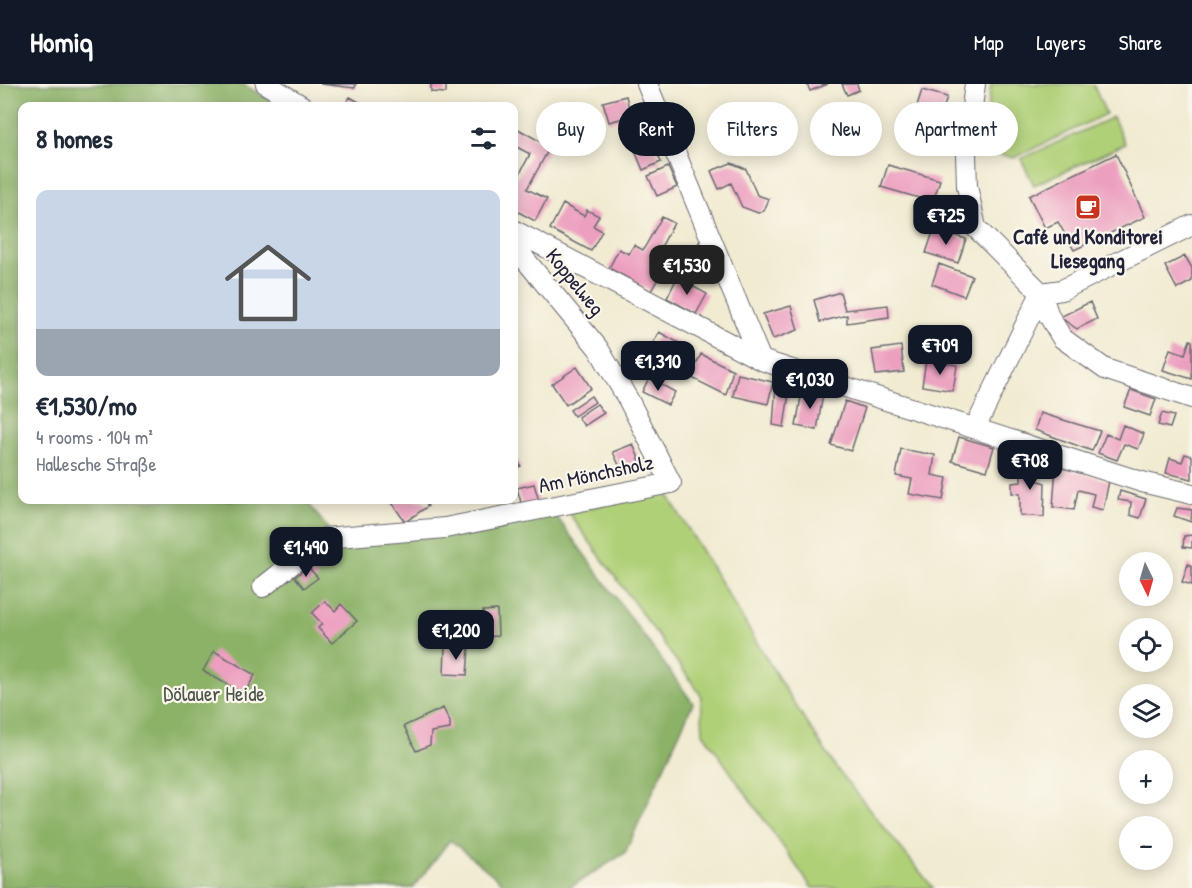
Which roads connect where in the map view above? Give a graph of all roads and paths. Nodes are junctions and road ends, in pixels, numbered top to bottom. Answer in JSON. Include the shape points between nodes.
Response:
{"nodes":[{"id":1,"x":266,"y":84,"type":"edge"},
{"id":2,"x":647,"y":84,"type":"edge"},
{"id":3,"x":975,"y":84,"type":"edge"},
{"id":4,"x":295,"y":102,"type":"edge"},
{"id":5,"x":1192,"y":225,"type":"edge"},
{"id":6,"x":518,"y":233,"type":"edge"},
{"id":7,"x":518,"y":238,"type":"edge"},
{"id":8,"x":1041,"y":293,"type":"junction"},
{"id":9,"x":761,"y":360,"type":"junction"},
{"id":10,"x":1192,"y":398,"type":"edge"},
{"id":11,"x":975,"y":428,"type":"junction"},
{"id":12,"x":671,"y":483,"type":"joint"},
{"id":13,"x":1192,"y":494,"type":"edge"},
{"id":14,"x":262,"y":587,"type":"dead end"}],
"edges":[{"from":1,"to":4,"type":"street"},
{"from":2,"to":9,"type":"street"},
{"from":3,"to":8,"type":"street","via":[[966,153],[967,186],[976,228]]},
{"from":5,"to":8,"type":"street","via":[[1062,290]]},
{"from":6,"to":9,"type":"street"},
{"from":7,"to":12,"type":"street","name":"Koppelweg","via":[[524,257],[598,348]]},
{"from":8,"to":10,"type":"street","via":[[1062,338],[1105,369]]},
{"from":8,"to":11,"type":"street"},
{"from":9,"to":11,"type":"street"},
{"from":11,"to":13,"type":"street","via":[[1142,482]]},
{"from":12,"to":14,"type":"street","name":"Am Mönchsholz","via":[[445,528],[325,538]]}]}
